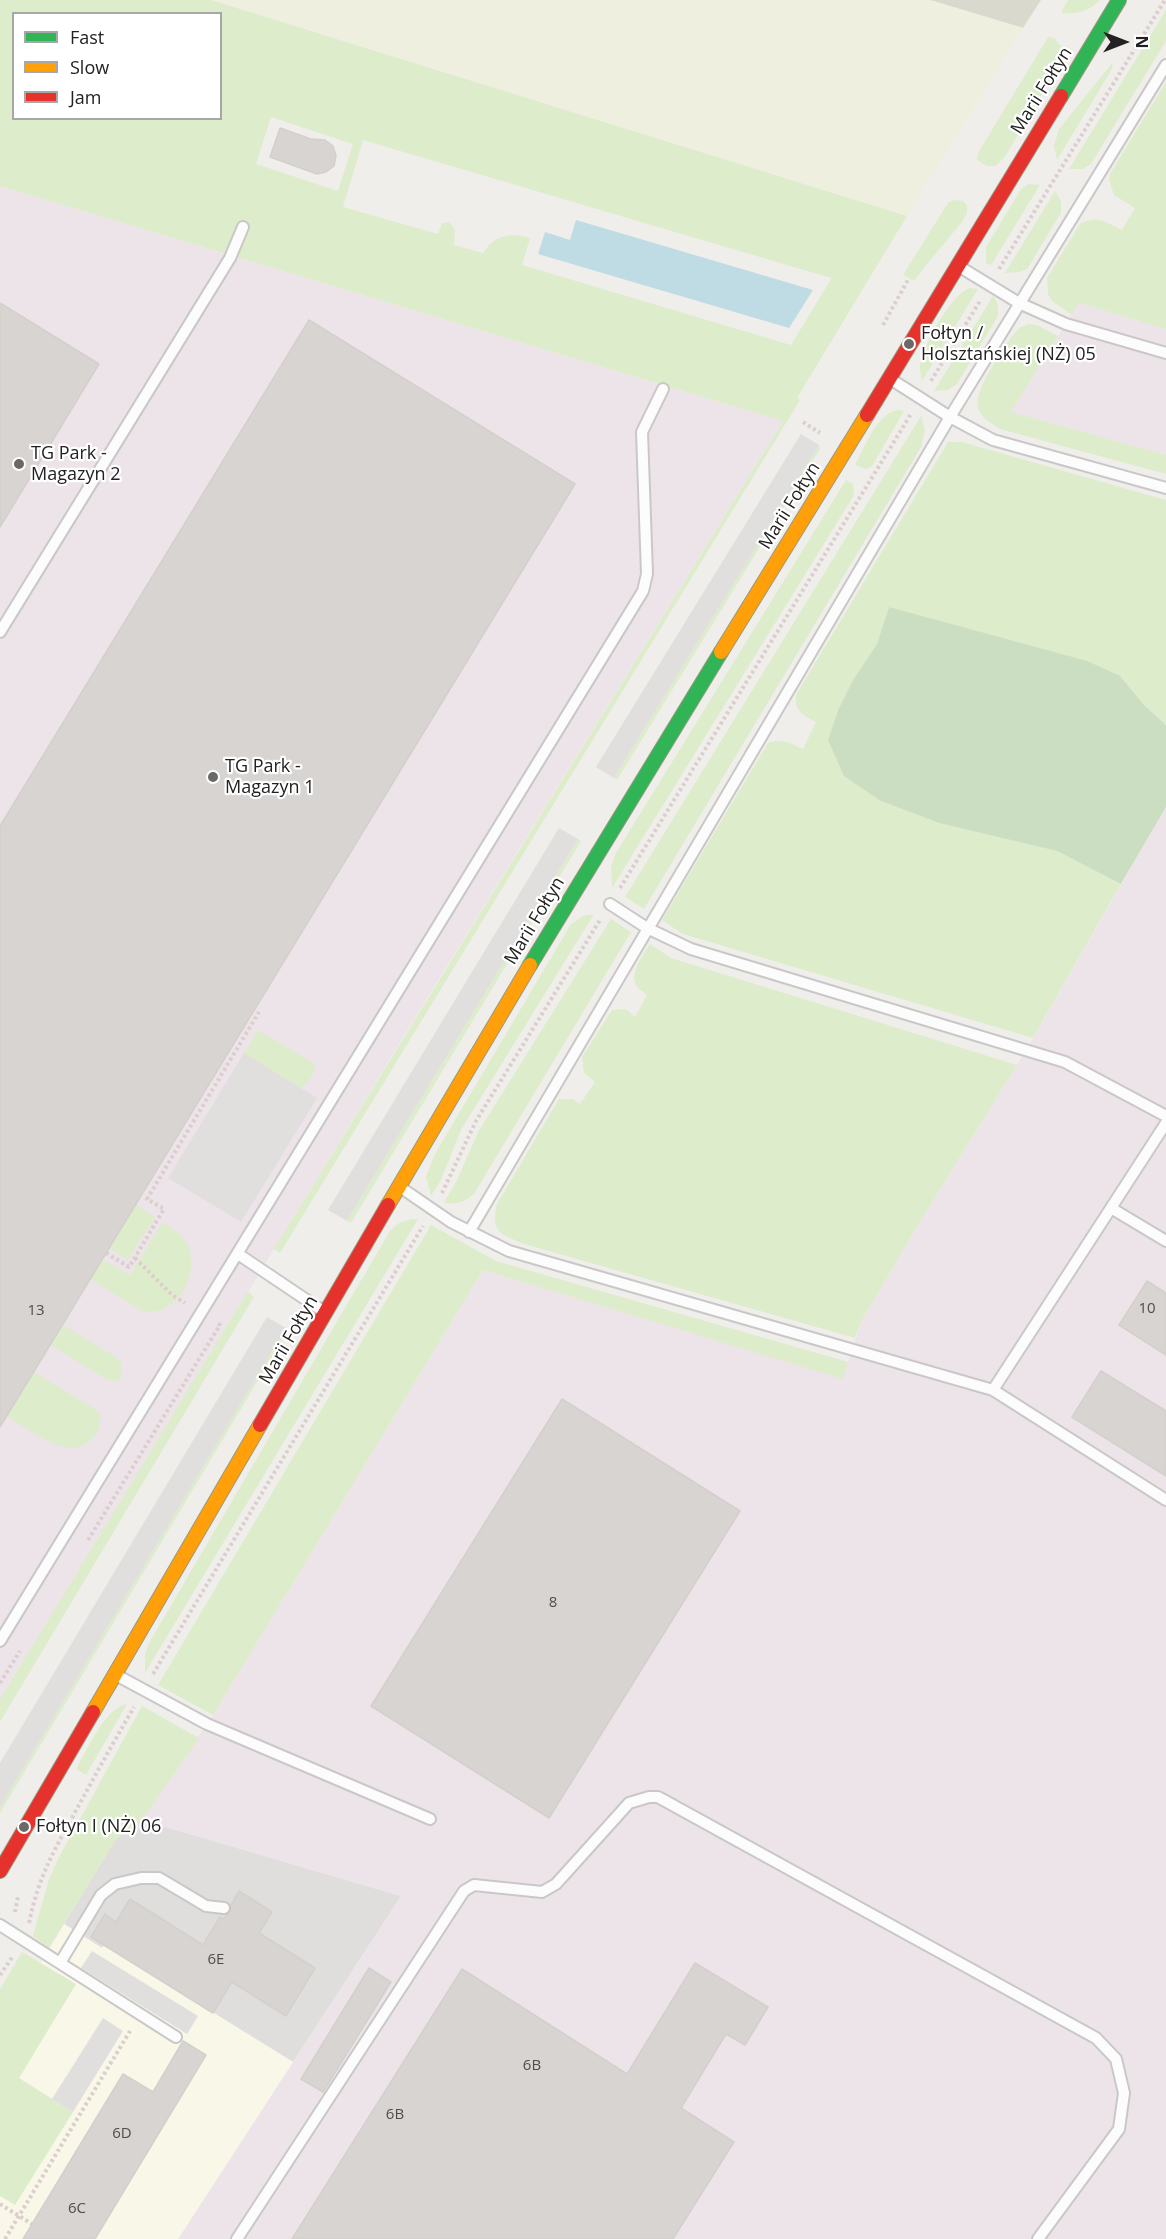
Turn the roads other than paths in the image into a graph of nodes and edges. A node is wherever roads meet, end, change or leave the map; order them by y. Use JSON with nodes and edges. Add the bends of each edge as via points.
{"nodes":[{"id":1,"x":1119,"y":0,"type":"edge"},
{"id":2,"x":1166,"y":65,"type":"edge"},
{"id":3,"x":243,"y":227,"type":"dead end"},
{"id":4,"x":956,"y":265,"type":"junction"},
{"id":5,"x":1019,"y":303,"type":"junction"},
{"id":6,"x":1166,"y":353,"type":"edge"},
{"id":7,"x":889,"y":378,"type":"junction"},
{"id":8,"x":663,"y":389,"type":"dead end"},
{"id":9,"x":950,"y":417,"type":"junction"},
{"id":10,"x":1166,"y":488,"type":"edge"},
{"id":11,"x":0,"y":632,"type":"edge"},
{"id":12,"x":610,"y":904,"type":"road end"},
{"id":13,"x":647,"y":928,"type":"junction"},
{"id":14,"x":1166,"y":1116,"type":"edge"},
{"id":15,"x":1166,"y":1123,"type":"edge"},
{"id":16,"x":399,"y":1186,"type":"junction"},
{"id":17,"x":1111,"y":1208,"type":"junction"},
{"id":18,"x":469,"y":1232,"type":"junction"},
{"id":19,"x":1166,"y":1241,"type":"edge"},
{"id":20,"x":238,"y":1254,"type":"junction"},
{"id":21,"x":326,"y":1313,"type":"junction"},
{"id":22,"x":993,"y":1390,"type":"junction"},
{"id":23,"x":1166,"y":1500,"type":"edge"},
{"id":24,"x":0,"y":1641,"type":"edge"},
{"id":25,"x":115,"y":1674,"type":"junction"},
{"id":26,"x":430,"y":1819,"type":"dead end"},
{"id":27,"x":0,"y":1871,"type":"edge"},
{"id":28,"x":224,"y":1908,"type":"dead end"},
{"id":29,"x":0,"y":1925,"type":"edge"},
{"id":30,"x":60,"y":1963,"type":"junction"},
{"id":31,"x":176,"y":2037,"type":"dead end"},
{"id":32,"x":237,"y":2239,"type":"edge"},
{"id":33,"x":1038,"y":2239,"type":"edge"}],
"edges":[{"from":1,"to":4,"type":"street","name":"Marii Fołtyn"},
{"from":2,"to":5,"type":"lane"},
{"from":3,"to":11,"type":"lane","via":[[230,258]]},
{"from":4,"to":5,"type":"lane"},
{"from":4,"to":7,"type":"street","name":"Marii Fołtyn"},
{"from":5,"to":6,"type":"lane","via":[[1066,324]]},
{"from":5,"to":9,"type":"lane"},
{"from":7,"to":9,"type":"lane"},
{"from":7,"to":16,"type":"street","name":"Marii Fołtyn","via":[[617,820]]},
{"from":8,"to":20,"type":"lane","via":[[642,432],[647,574],[643,591]]},
{"from":9,"to":10,"type":"lane","via":[[993,440]]},
{"from":9,"to":13,"type":"lane"},
{"from":12,"to":13,"type":"lane"},
{"from":13,"to":14,"type":"lane","via":[[691,949],[1065,1062]]},
{"from":13,"to":18,"type":"lane"},
{"from":15,"to":17,"type":"lane"},
{"from":16,"to":18,"type":"lane"},
{"from":16,"to":21,"type":"street","name":"Marii Fołtyn"},
{"from":17,"to":19,"type":"lane"},
{"from":17,"to":22,"type":"lane"},
{"from":18,"to":22,"type":"lane","via":[[509,1251]]},
{"from":20,"to":21,"type":"lane"},
{"from":20,"to":24,"type":"lane"},
{"from":21,"to":25,"type":"street","name":"Marii Fołtyn"},
{"from":22,"to":23,"type":"lane"},
{"from":25,"to":26,"type":"lane","via":[[207,1724]]},
{"from":25,"to":27,"type":"street","name":"Marii Fołtyn"},
{"from":28,"to":30,"type":"lane","via":[[207,1906],[159,1878],[115,1884],[101,1895]]},
{"from":29,"to":30,"type":"lane"},
{"from":30,"to":31,"type":"lane"},
{"from":32,"to":33,"type":"lane","via":[[464,1891],[474,1885],[542,1892],[556,1884],[629,1803],[649,1797],[658,1797],[1096,2038],[1116,2059],[1124,2093],[1119,2129]]}]}
